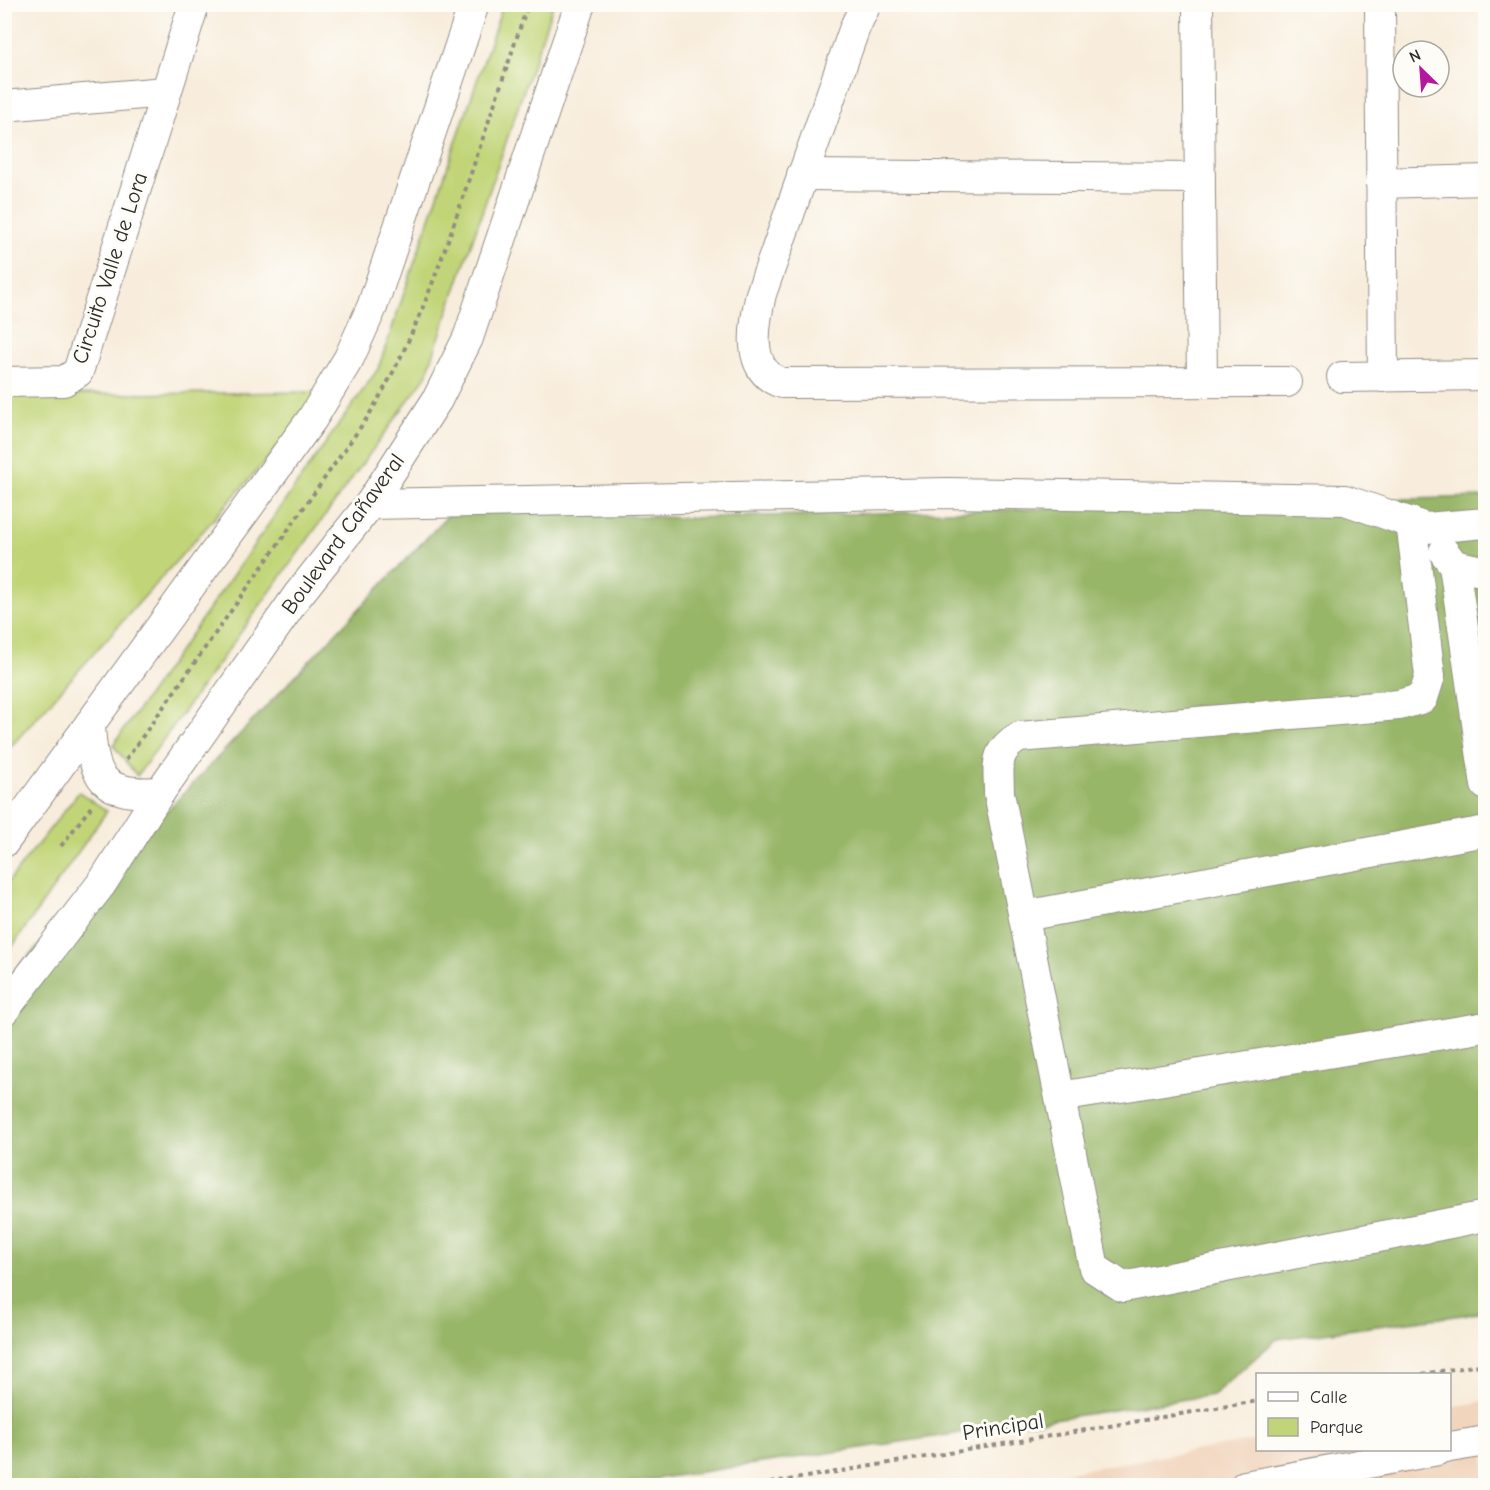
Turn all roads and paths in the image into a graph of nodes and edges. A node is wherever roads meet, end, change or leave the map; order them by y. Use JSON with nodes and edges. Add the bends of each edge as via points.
{"nodes":[{"id":1,"x":474,"y":4,"type":"edge"},
{"id":2,"x":580,"y":4,"type":"edge"},
{"id":3,"x":866,"y":4,"type":"edge"},
{"id":4,"x":1198,"y":4,"type":"edge"},
{"id":5,"x":1380,"y":4,"type":"edge"},
{"id":6,"x":191,"y":14,"type":"dead end"},
{"id":7,"x":165,"y":92,"type":"junction"},
{"id":8,"x":4,"y":106,"type":"edge"},
{"id":9,"x":802,"y":175,"type":"junction"},
{"id":10,"x":1200,"y":178,"type":"junction"},
{"id":11,"x":1485,"y":180,"type":"edge"},
{"id":12,"x":1381,"y":183,"type":"junction"},
{"id":13,"x":1485,"y":375,"type":"edge"},
{"id":14,"x":1383,"y":376,"type":"junction"},
{"id":15,"x":1342,"y":377,"type":"dead end"},
{"id":16,"x":4,"y":382,"type":"edge"},
{"id":17,"x":1202,"y":382,"type":"junction"},
{"id":18,"x":1287,"y":382,"type":"dead end"},
{"id":19,"x":370,"y":504,"type":"junction"},
{"id":20,"x":1485,"y":523,"type":"edge"},
{"id":21,"x":1419,"y":525,"type":"junction"},
{"id":22,"x":1454,"y":565,"type":"junction"},
{"id":23,"x":1485,"y":572,"type":"edge"},
{"id":24,"x":90,"y":724,"type":"junction"},
{"id":25,"x":1485,"y":785,"type":"edge"},
{"id":26,"x":159,"y":792,"type":"junction"},
{"id":27,"x":1485,"y":831,"type":"edge"},
{"id":28,"x":4,"y":842,"type":"edge"},
{"id":29,"x":1024,"y":916,"type":"junction"},
{"id":30,"x":4,"y":1010,"type":"edge"},
{"id":31,"x":1485,"y":1027,"type":"edge"},
{"id":32,"x":1060,"y":1097,"type":"junction"},
{"id":33,"x":1485,"y":1216,"type":"edge"},
{"id":34,"x":1485,"y":1364,"type":"edge"},
{"id":35,"x":1428,"y":1373,"type":"edge"},
{"id":36,"x":1256,"y":1401,"type":"edge"},
{"id":37,"x":1485,"y":1441,"type":"edge"},
{"id":38,"x":1451,"y":1447,"type":"edge"},
{"id":39,"x":1427,"y":1451,"type":"edge"},
{"id":40,"x":753,"y":1485,"type":"edge"},
{"id":41,"x":1245,"y":1485,"type":"edge"}],
"edges":[{"from":1,"to":24,"type":"street","via":[[372,307],[349,358],[312,419]]},
{"from":2,"to":19,"type":"street","name":"Boulevard Cañaveral","via":[[468,338],[437,400]]},
{"from":3,"to":9,"type":"street"},
{"from":4,"to":10,"type":"street"},
{"from":5,"to":12,"type":"street"},
{"from":6,"to":7,"type":"street","name":"Circuito Valle de Lora"},
{"from":7,"to":8,"type":"street"},
{"from":7,"to":16,"type":"street","name":"Circuito Valle de Lora","via":[[78,372],[64,381]]},
{"from":9,"to":10,"type":"street"},
{"from":9,"to":17,"type":"street","via":[[756,315],[759,364],[770,380]]},
{"from":10,"to":17,"type":"street"},
{"from":11,"to":12,"type":"street"},
{"from":12,"to":14,"type":"street"},
{"from":13,"to":14,"type":"street"},
{"from":14,"to":15,"type":"street"},
{"from":17,"to":18,"type":"street"},
{"from":19,"to":21,"type":"street","via":[[947,493],[1346,500]]},
{"from":19,"to":26,"type":"street","name":"Boulevard Cañaveral","via":[[298,595]]},
{"from":20,"to":21,"type":"street"},
{"from":21,"to":22,"type":"street"},
{"from":21,"to":29,"type":"street","via":[[1430,676],[1423,698],[1399,705],[1040,734],[1019,737],[1004,746],[999,758],[999,793]]},
{"from":22,"to":23,"type":"street"},
{"from":22,"to":25,"type":"street"},
{"from":24,"to":26,"type":"street","via":[[92,757],[108,785],[135,794]]},
{"from":24,"to":28,"type":"street"},
{"from":26,"to":30,"type":"street","name":"Boulevard Cañaveral","via":[[102,883]]},
{"from":27,"to":29,"type":"street"},
{"from":29,"to":32,"type":"street"},
{"from":31,"to":32,"type":"street"},
{"from":32,"to":33,"type":"street","via":[[1094,1268],[1123,1287]]},
{"from":34,"to":35,"type":"path"},
{"from":36,"to":40,"type":"path","name":"Principal"},
{"from":37,"to":38,"type":"street"},
{"from":39,"to":41,"type":"street"}]}
